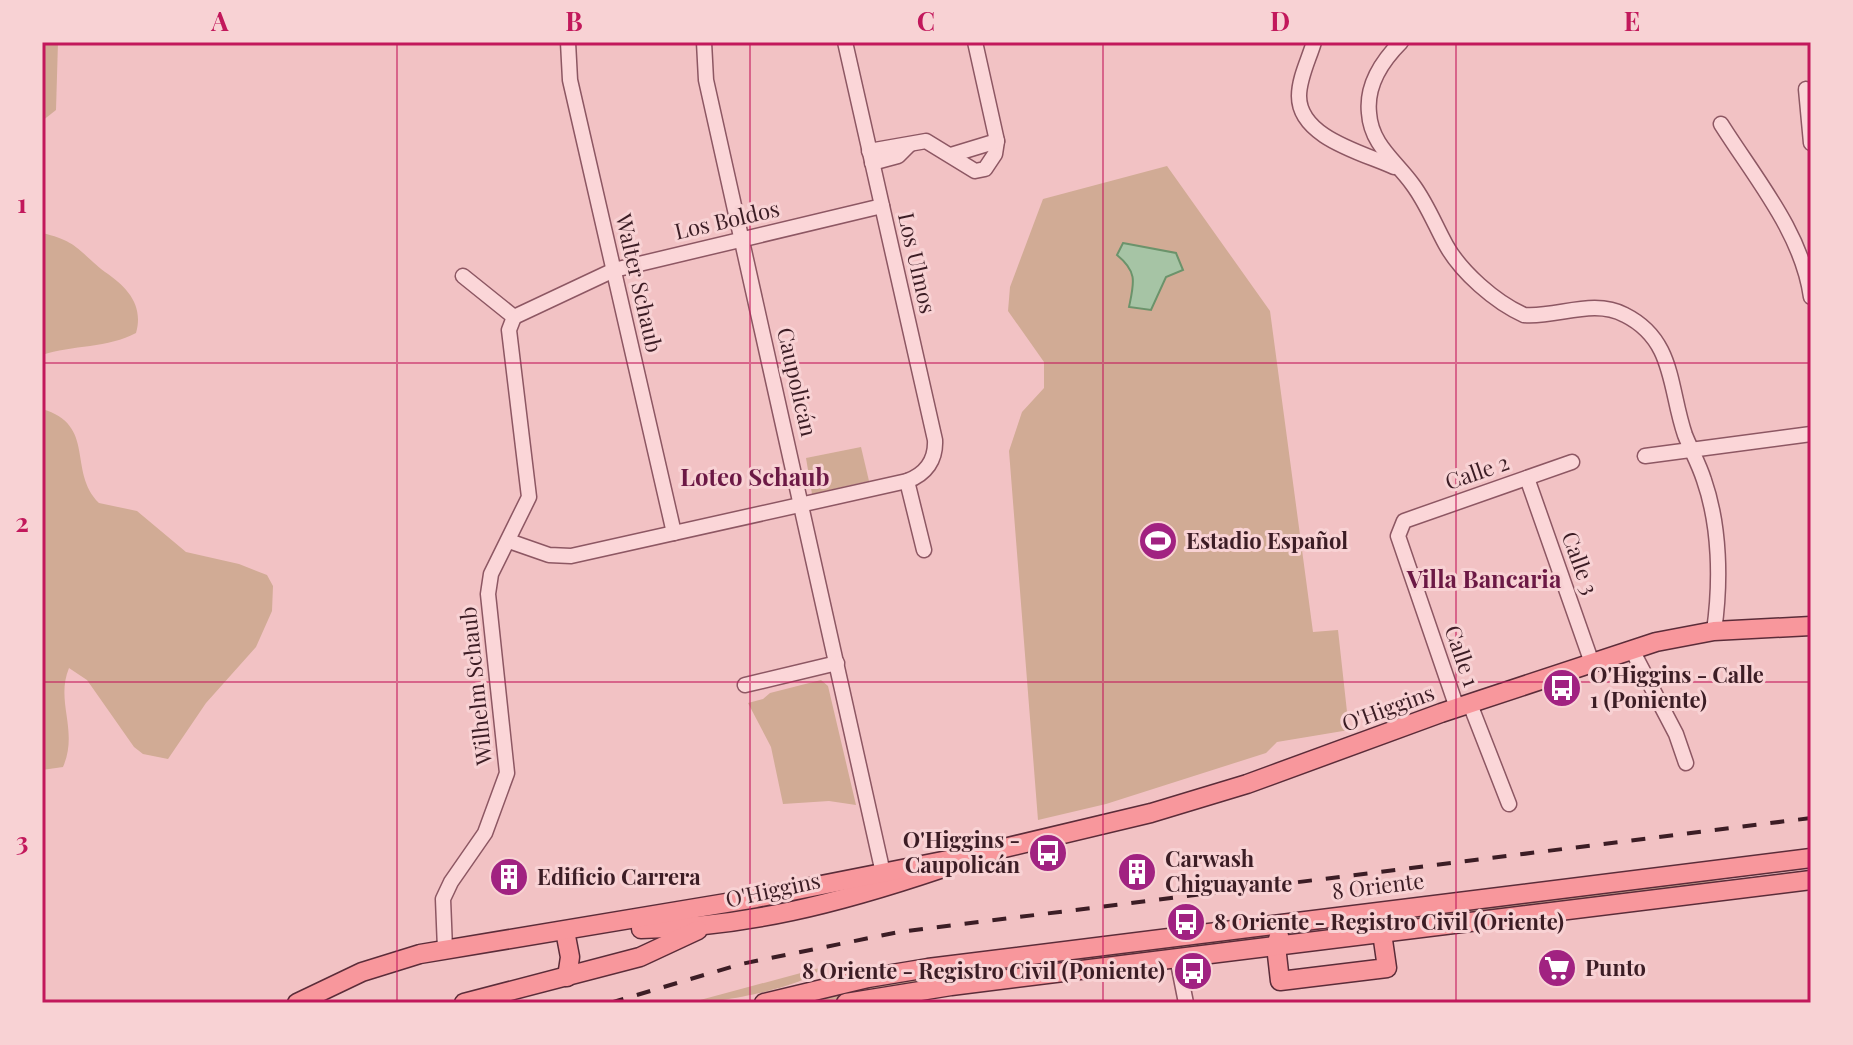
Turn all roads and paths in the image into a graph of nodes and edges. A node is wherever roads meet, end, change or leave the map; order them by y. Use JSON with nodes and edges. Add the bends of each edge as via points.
{"nodes":[{"id":1,"x":568,"y":42,"type":"edge"},
{"id":2,"x":704,"y":42,"type":"edge"},
{"id":3,"x":845,"y":42,"type":"edge"},
{"id":4,"x":975,"y":42,"type":"edge"},
{"id":5,"x":1314,"y":42,"type":"edge"},
{"id":6,"x":1401,"y":42,"type":"edge"},
{"id":7,"x":1806,"y":89,"type":"dead end"},
{"id":8,"x":1721,"y":124,"type":"dead end"},
{"id":9,"x":997,"y":141,"type":"junction"},
{"id":10,"x":1811,"y":143,"type":"edge"},
{"id":11,"x":951,"y":155,"type":"junction"},
{"id":12,"x":871,"y":157,"type":"junction"},
{"id":13,"x":1398,"y":169,"type":"junction"},
{"id":14,"x":882,"y":206,"type":"junction"},
{"id":15,"x":742,"y":239,"type":"junction"},
{"id":16,"x":1811,"y":244,"type":"edge"},
{"id":17,"x":1804,"y":263,"type":"junction"},
{"id":18,"x":614,"y":270,"type":"junction"},
{"id":19,"x":463,"y":276,"type":"dead end"},
{"id":20,"x":1811,"y":294,"type":"edge"},
{"id":21,"x":514,"y":317,"type":"junction"},
{"id":22,"x":1811,"y":434,"type":"edge"},
{"id":23,"x":1692,"y":450,"type":"junction"},
{"id":24,"x":1645,"y":456,"type":"dead end"},
{"id":25,"x":1572,"y":462,"type":"dead end"},
{"id":26,"x":1527,"y":478,"type":"junction"},
{"id":27,"x":907,"y":481,"type":"junction"},
{"id":28,"x":802,"y":505,"type":"junction"},
{"id":29,"x":1399,"y":527,"type":"joint"},
{"id":30,"x":674,"y":533,"type":"junction"},
{"id":31,"x":509,"y":541,"type":"junction"},
{"id":32,"x":924,"y":550,"type":"dead end"},
{"id":33,"x":1811,"y":626,"type":"edge"},
{"id":34,"x":1714,"y":631,"type":"junction"},
{"id":35,"x":1632,"y":650,"type":"junction"},
{"id":36,"x":837,"y":663,"type":"junction"},
{"id":37,"x":1592,"y":663,"type":"junction"},
{"id":38,"x":745,"y":685,"type":"dead end"},
{"id":39,"x":1463,"y":706,"type":"junction"},
{"id":40,"x":1686,"y":763,"type":"dead end"},
{"id":41,"x":1509,"y":804,"type":"dead end"},
{"id":42,"x":1811,"y":858,"type":"edge"},
{"id":43,"x":885,"y":880,"type":"junction"},
{"id":44,"x":1811,"y":880,"type":"edge"},
{"id":45,"x":756,"y":898,"type":"junction"},
{"id":46,"x":1291,"y":921,"type":"junction"},
{"id":47,"x":703,"y":927,"type":"junction"},
{"id":48,"x":565,"y":931,"type":"junction"},
{"id":49,"x":1382,"y":933,"type":"junction"},
{"id":50,"x":1276,"y":946,"type":"junction"},
{"id":51,"x":445,"y":949,"type":"junction"},
{"id":52,"x":1177,"y":958,"type":"junction"},
{"id":53,"x":567,"y":977,"type":"junction"},
{"id":54,"x":297,"y":1003,"type":"edge"},
{"id":55,"x":464,"y":1003,"type":"edge"},
{"id":56,"x":764,"y":1003,"type":"edge"},
{"id":57,"x":846,"y":1003,"type":"edge"},
{"id":58,"x":1186,"y":1003,"type":"edge"}],
"edges":[{"from":1,"to":18,"type":"street","name":"Walter Schaub","via":[[570,80]]},
{"from":2,"to":15,"type":"street","name":"Caupolicán","via":[[706,80]]},
{"from":3,"to":12,"type":"street","name":"Los Ulmos"},
{"from":4,"to":9,"type":"street"},
{"from":5,"to":13,"type":"street","via":[[1299,95],[1304,117],[1329,138]]},
{"from":6,"to":13,"type":"street","via":[[1381,66],[1368,101],[1374,134]]},
{"from":7,"to":10,"type":"street"},
{"from":8,"to":17,"type":"street"},
{"from":9,"to":11,"type":"street"},
{"from":9,"to":11,"type":"street","via":[[995,154],[982,170]]},
{"from":11,"to":12,"type":"street","via":[[931,142],[909,145],[898,156]]},
{"from":12,"to":14,"type":"street","name":"Los Ulmos"},
{"from":13,"to":23,"type":"street","via":[[1428,208],[1453,257],[1511,309],[1538,316],[1606,308],[1656,337]]},
{"from":14,"to":15,"type":"street","name":"Los Boldos"},
{"from":14,"to":27,"type":"street","name":"Los Ulmos","via":[[935,440],[931,463]]},
{"from":15,"to":18,"type":"street","name":"Los Boldos"},
{"from":15,"to":28,"type":"street","name":"Caupolicán"},
{"from":16,"to":17,"type":"street"},
{"from":17,"to":20,"type":"street"},
{"from":18,"to":21,"type":"street","name":"Los Boldos"},
{"from":18,"to":30,"type":"street","name":"Walter Schaub"},
{"from":19,"to":21,"type":"street"},
{"from":21,"to":31,"type":"street","name":"Wilhelm Schaub","via":[[510,337],[530,488],[528,505]]},
{"from":22,"to":23,"type":"street"},
{"from":23,"to":24,"type":"street"},
{"from":23,"to":34,"type":"street","via":[[1716,534]]},
{"from":25,"to":26,"type":"street","name":"Calle 2"},
{"from":26,"to":29,"type":"street","name":"Calle 2"},
{"from":26,"to":37,"type":"street","name":"Calle 3"},
{"from":27,"to":28,"type":"street"},
{"from":27,"to":32,"type":"street"},
{"from":28,"to":30,"type":"street"},
{"from":28,"to":36,"type":"street","name":"Caupolicán"},
{"from":29,"to":39,"type":"street","name":"Calle 1"},
{"from":30,"to":31,"type":"street","via":[[564,556]]},
{"from":31,"to":51,"type":"street","name":"Wilhelm Schaub","via":[[491,574],[488,594],[507,773],[485,833],[443,899]]},
{"from":33,"to":34,"type":"main road","name":"O'Higgins"},
{"from":34,"to":35,"type":"main road","name":"O'Higgins"},
{"from":35,"to":37,"type":"main road","name":"O'Higgins"},
{"from":35,"to":40,"type":"street"},
{"from":36,"to":38,"type":"street"},
{"from":36,"to":43,"type":"street","name":"Caupolicán"},
{"from":37,"to":39,"type":"main road","name":"O'Higgins"},
{"from":39,"to":41,"type":"street","name":"Calle 1"},
{"from":39,"to":43,"type":"main road","name":"O'Higgins","via":[[1208,797]]},
{"from":42,"to":46,"type":"main road","name":"8 Oriente"},
{"from":43,"to":45,"type":"main road","name":"O'Higgins"},
{"from":43,"to":47,"type":"main road","name":"O'Higgins","via":[[760,920]]},
{"from":44,"to":49,"type":"main road"},
{"from":45,"to":47,"type":"main road"},
{"from":45,"to":48,"type":"main road","name":"O'Higgins"},
{"from":46,"to":50,"type":"main road"},
{"from":46,"to":56,"type":"main road","name":"8 Oriente","via":[[888,974]]},
{"from":47,"to":48,"type":"main road","name":"O'Higgins"},
{"from":47,"to":53,"type":"main road","via":[[652,953]]},
{"from":48,"to":51,"type":"main road","name":"O'Higgins"},
{"from":48,"to":53,"type":"main road"},
{"from":49,"to":50,"type":"main road"},
{"from":49,"to":50,"type":"main road","via":[[1387,968],[1280,981]]},
{"from":50,"to":52,"type":"main road"},
{"from":51,"to":54,"type":"main road","name":"O'Higgins","via":[[378,966]]},
{"from":52,"to":57,"type":"main road"},
{"from":52,"to":58,"type":"street"},
{"from":53,"to":55,"type":"main road"}]}
